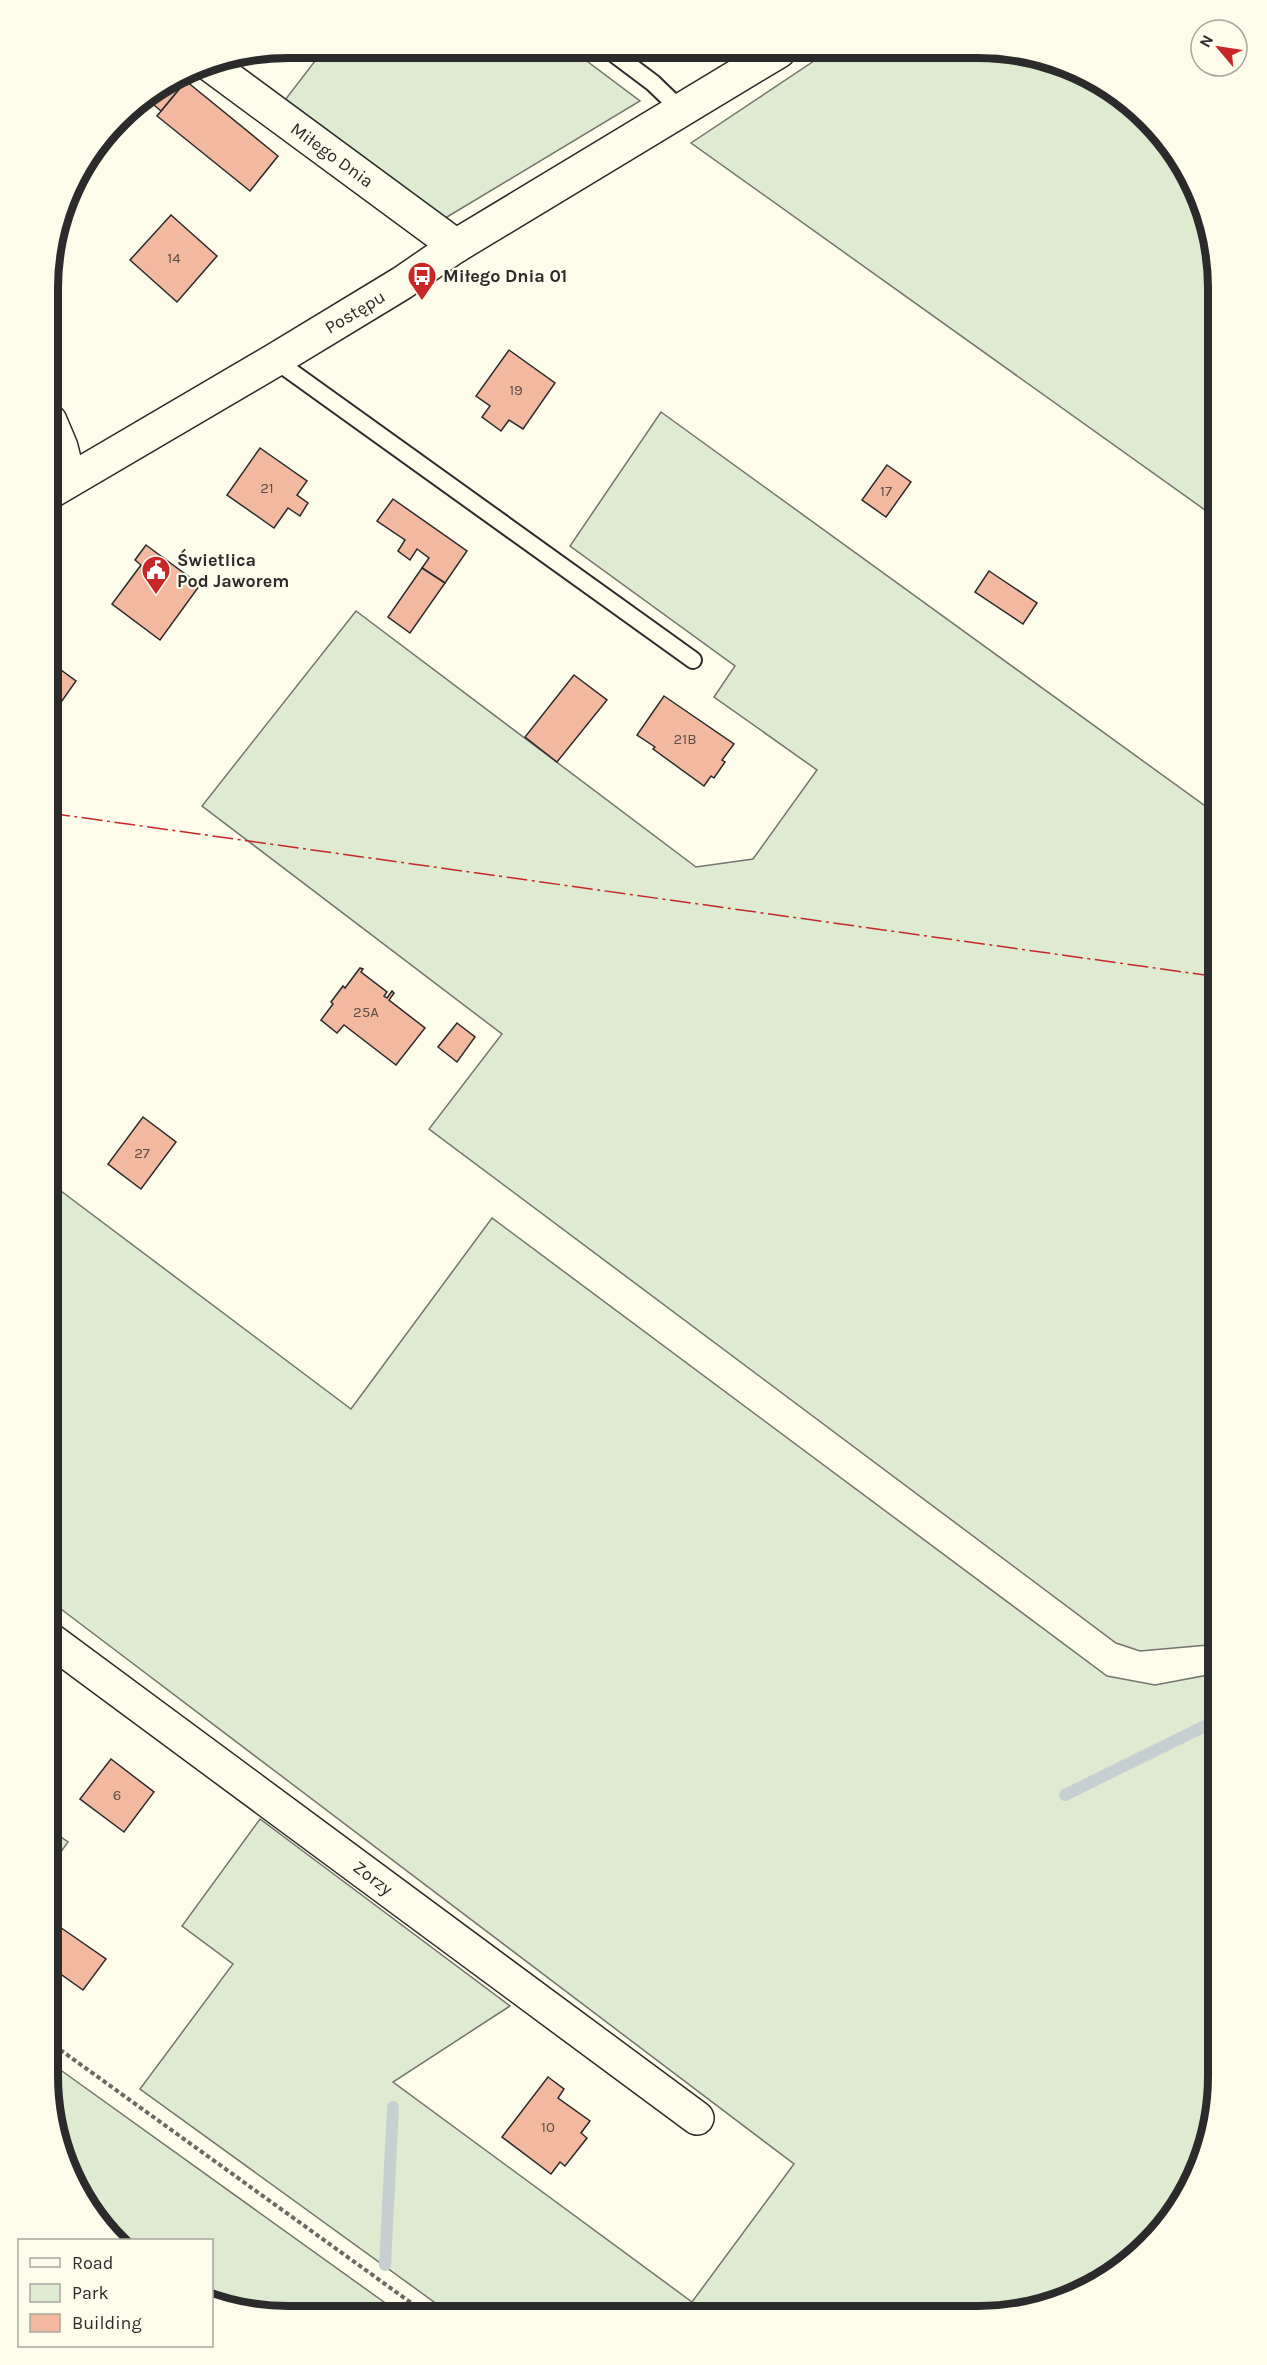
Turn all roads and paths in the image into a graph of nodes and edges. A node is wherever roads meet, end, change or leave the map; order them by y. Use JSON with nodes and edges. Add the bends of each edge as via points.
{"nodes":[{"id":1,"x":620,"y":58,"type":"edge"},
{"id":2,"x":768,"y":58,"type":"edge"},
{"id":3,"x":217,"y":70,"type":"edge"},
{"id":4,"x":682,"y":111,"type":"junction"},
{"id":5,"x":456,"y":246,"type":"junction"},
{"id":6,"x":275,"y":360,"type":"junction"},
{"id":7,"x":58,"y":440,"type":"edge"},
{"id":8,"x":59,"y":485,"type":"edge"},
{"id":9,"x":693,"y":660,"type":"dead end"},
{"id":10,"x":58,"y":1645,"type":"edge"},
{"id":11,"x":58,"y":2048,"type":"edge"},
{"id":12,"x":697,"y":2118,"type":"dead end"},
{"id":13,"x":416,"y":2306,"type":"edge"}],
"edges":[{"from":1,"to":4,"type":"lane"},
{"from":2,"to":4,"type":"street","name":"Postępu"},
{"from":3,"to":5,"type":"street","name":"Miłego Dnia"},
{"from":4,"to":5,"type":"street","name":"Postępu"},
{"from":5,"to":6,"type":"street","name":"Postępu"},
{"from":6,"to":8,"type":"street","name":"Postępu"},
{"from":6,"to":9,"type":"lane"},
{"from":7,"to":8,"type":"street"},
{"from":10,"to":12,"type":"street","name":"Zorzy"},
{"from":11,"to":13,"type":"path"}]}
